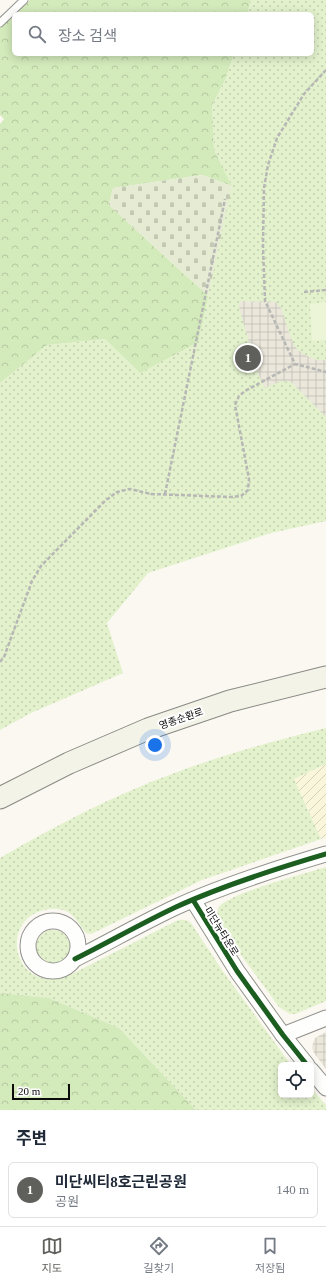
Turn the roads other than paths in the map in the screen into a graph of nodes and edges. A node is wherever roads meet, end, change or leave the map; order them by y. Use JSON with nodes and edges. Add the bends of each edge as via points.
{"nodes":[{"id":1,"x":24,"y":0,"type":"edge"},
{"id":2,"x":0,"y":23,"type":"edge"},
{"id":3,"x":326,"y":676,"type":"edge"},
{"id":4,"x":0,"y":798,"type":"edge"},
{"id":5,"x":326,"y":854,"type":"edge"},
{"id":6,"x":193,"y":900,"type":"junction"},
{"id":7,"x":75,"y":959,"type":"dead end"},
{"id":8,"x":326,"y":1018,"type":"edge"},
{"id":9,"x":283,"y":1035,"type":"junction"},
{"id":10,"x":305,"y":1062,"type":"edge"},
{"id":11,"x":314,"y":1074,"type":"edge"},
{"id":12,"x":326,"y":1088,"type":"edge"}],
"edges":[{"from":1,"to":2,"type":"lane"},
{"from":3,"to":4,"type":"main road","name":"영종순환로","via":[[230,701],[148,729],[69,763]]},
{"from":5,"to":6,"type":"street","name":"미단뉴타운로","via":[[221,888]]},
{"from":6,"to":7,"type":"street"},
{"from":6,"to":9,"type":"street","name":"미단뉴타운로","via":[[237,971]]},
{"from":8,"to":9,"type":"street"},
{"from":9,"to":10,"type":"street","name":"미단뉴타운로"},
{"from":11,"to":12,"type":"street"}]}
